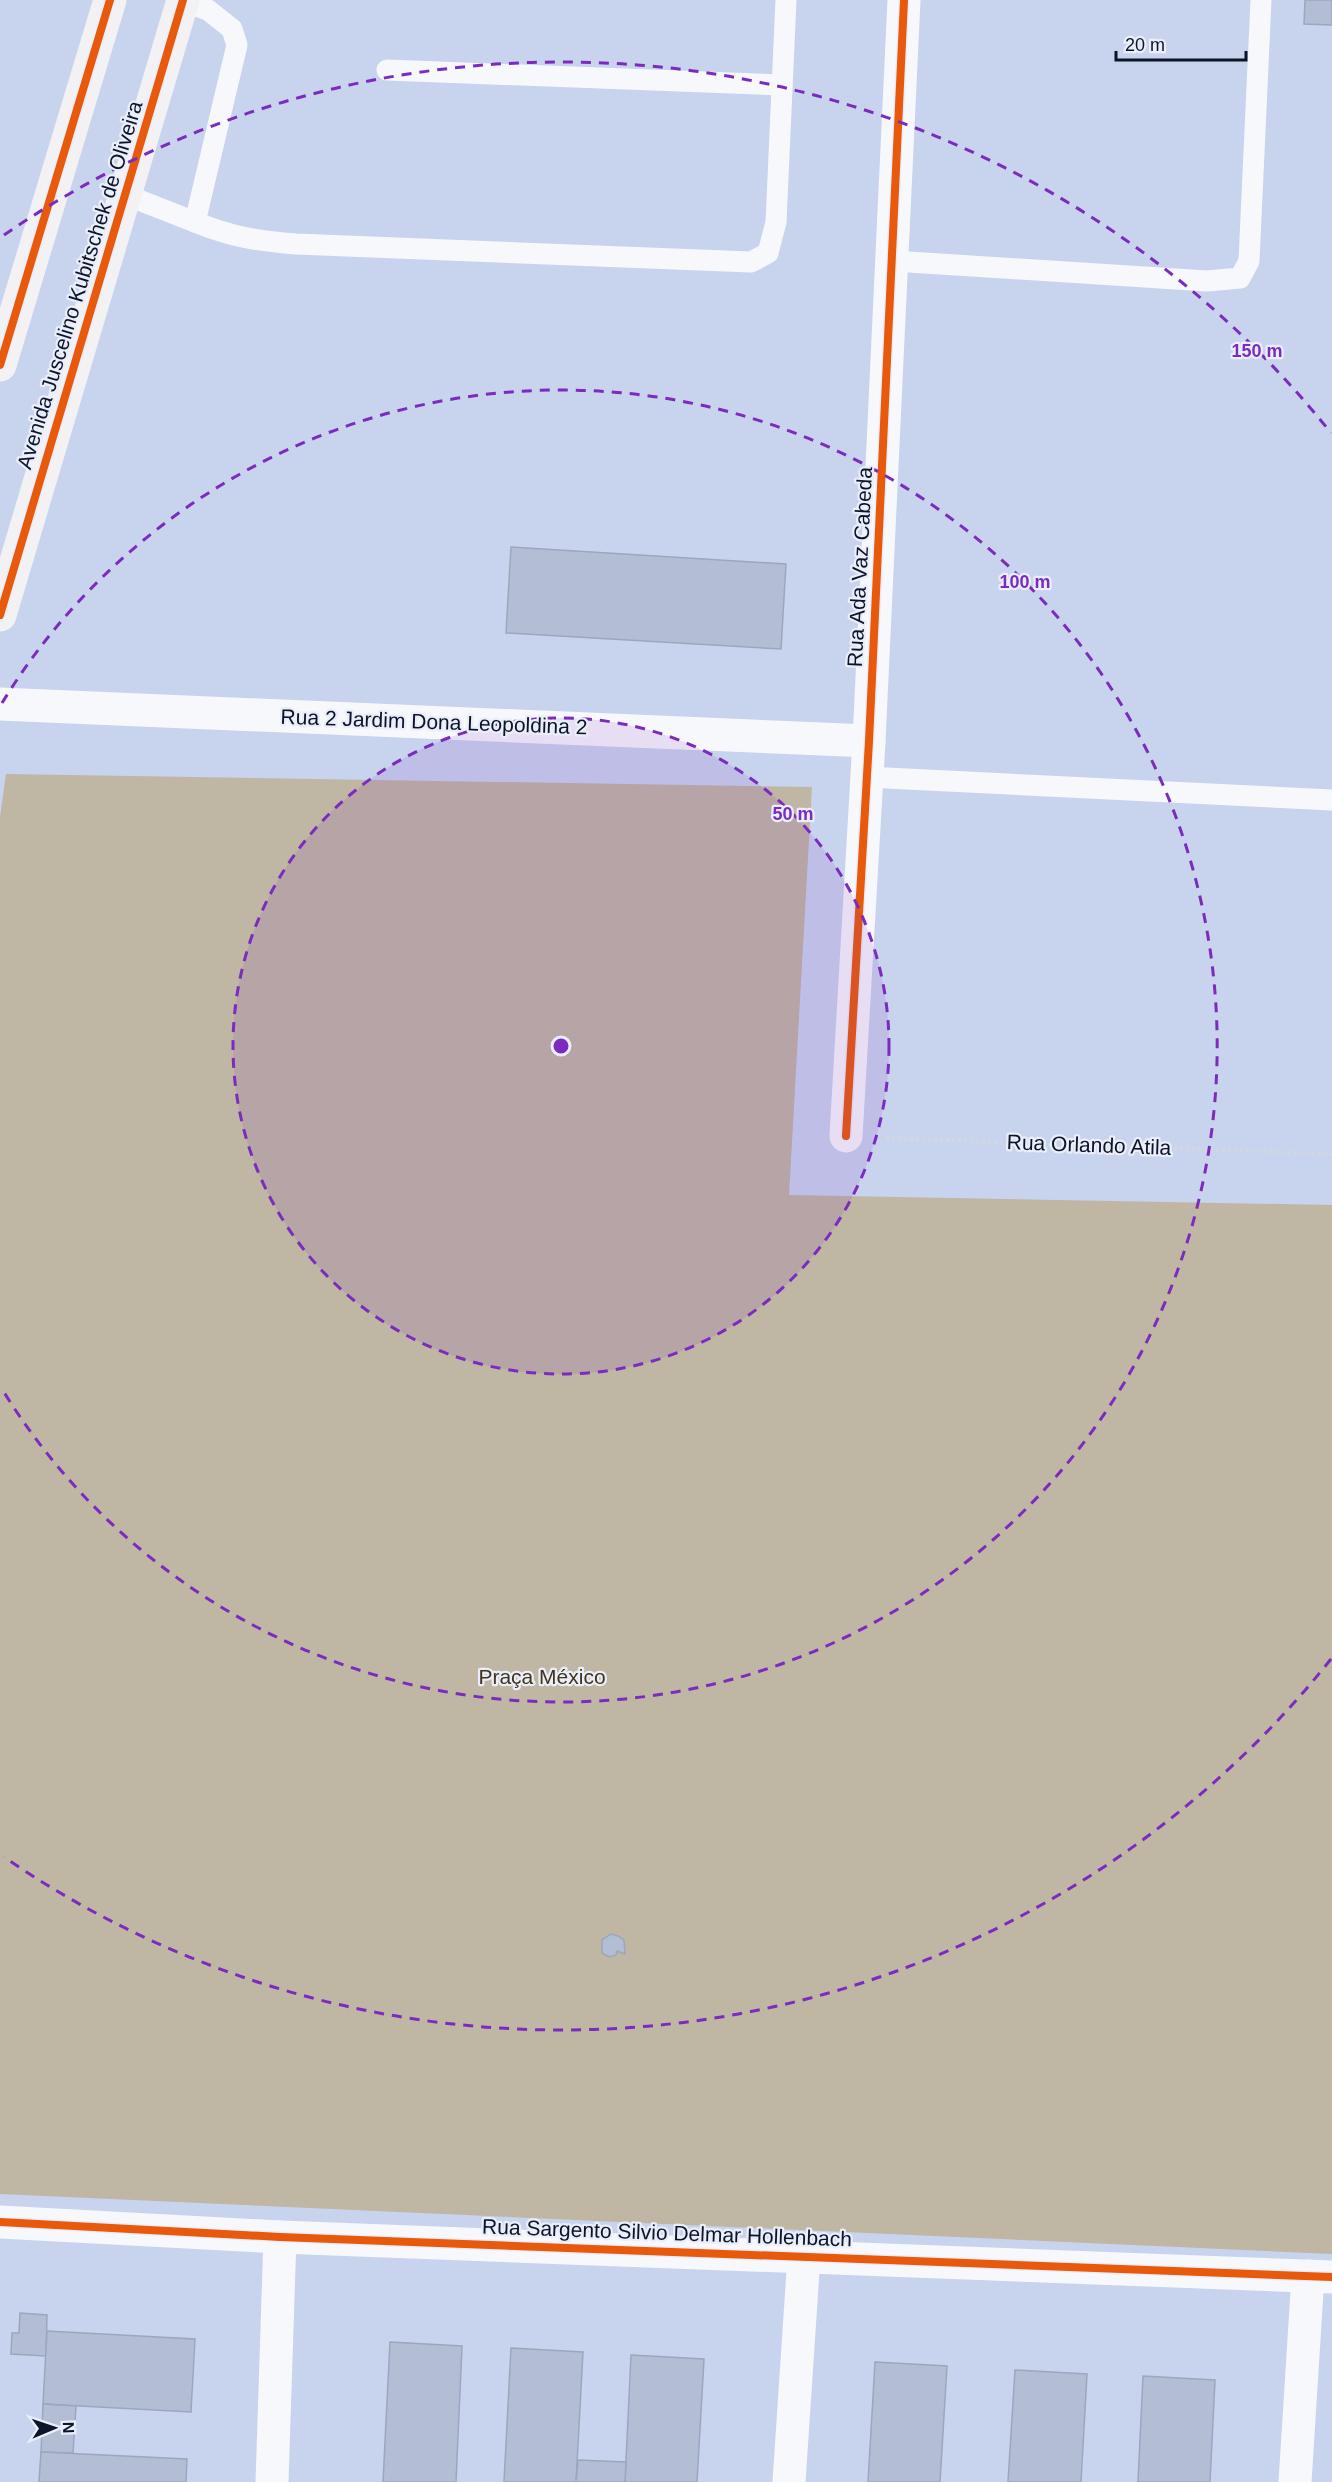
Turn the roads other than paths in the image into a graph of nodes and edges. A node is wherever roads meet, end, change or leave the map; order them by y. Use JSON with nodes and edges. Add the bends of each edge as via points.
{"nodes":[{"id":1,"x":110,"y":0,"type":"edge"},
{"id":2,"x":183,"y":0,"type":"edge"},
{"id":3,"x":786,"y":0,"type":"edge"},
{"id":4,"x":904,"y":0,"type":"edge"},
{"id":5,"x":1261,"y":0,"type":"edge"},
{"id":6,"x":387,"y":70,"type":"dead end"},
{"id":7,"x":782,"y":85,"type":"junction"},
{"id":8,"x":126,"y":195,"type":"junction"},
{"id":9,"x":195,"y":222,"type":"junction"},
{"id":10,"x":893,"y":261,"type":"junction"},
{"id":11,"x":0,"y":365,"type":"edge"},
{"id":12,"x":0,"y":615,"type":"edge"},
{"id":13,"x":0,"y":704,"type":"edge"},
{"id":14,"x":869,"y":741,"type":"junction"},
{"id":15,"x":866,"y":777,"type":"junction"},
{"id":16,"x":1332,"y":800,"type":"edge"},
{"id":17,"x":846,"y":1136,"type":"road end"},
{"id":18,"x":0,"y":2222,"type":"edge"},
{"id":19,"x":280,"y":2237,"type":"junction"},
{"id":20,"x":804,"y":2256,"type":"junction"},
{"id":21,"x":1320,"y":2277,"type":"edge"},
{"id":22,"x":272,"y":2482,"type":"edge"},
{"id":23,"x":789,"y":2482,"type":"edge"},
{"id":24,"x":1294,"y":2482,"type":"edge"}],
"edges":[{"from":1,"to":11,"type":"main road"},
{"from":2,"to":8,"type":"main road","name":"Avenida Juscelino Kubitschek de Oliveira"},
{"from":2,"to":9,"type":"lane","via":[[208,10],[232,28],[237,45]]},
{"from":3,"to":7,"type":"lane"},
{"from":4,"to":10,"type":"street","name":"Rua Ada Vaz Cabeda"},
{"from":5,"to":10,"type":"lane","via":[[1249,261],[1240,278],[1207,281]]},
{"from":6,"to":7,"type":"lane"},
{"from":7,"to":9,"type":"lane","via":[[776,222],[768,253],[751,262],[296,244],[249,240]]},
{"from":8,"to":9,"type":"lane"},
{"from":8,"to":12,"type":"main road","name":"Avenida Juscelino Kubitschek de Oliveira"},
{"from":10,"to":14,"type":"street","name":"Rua Ada Vaz Cabeda"},
{"from":13,"to":14,"type":"street","name":"Rua 2 Jardim Dona Leopoldina 2"},
{"from":14,"to":15,"type":"street","name":"Rua Ada Vaz Cabeda"},
{"from":15,"to":16,"type":"lane"},
{"from":15,"to":17,"type":"street","name":"Rua Ada Vaz Cabeda"},
{"from":18,"to":19,"type":"street","name":"Rua Sargento Silvio Delmar Hollenbach"},
{"from":19,"to":20,"type":"street","name":"Rua Sargento Silvio Delmar Hollenbach"},
{"from":19,"to":22,"type":"street"},
{"from":20,"to":21,"type":"street","name":"Rua Sargento Silvio Delmar Hollenbach"},
{"from":20,"to":23,"type":"street"},
{"from":21,"to":24,"type":"street"}]}
